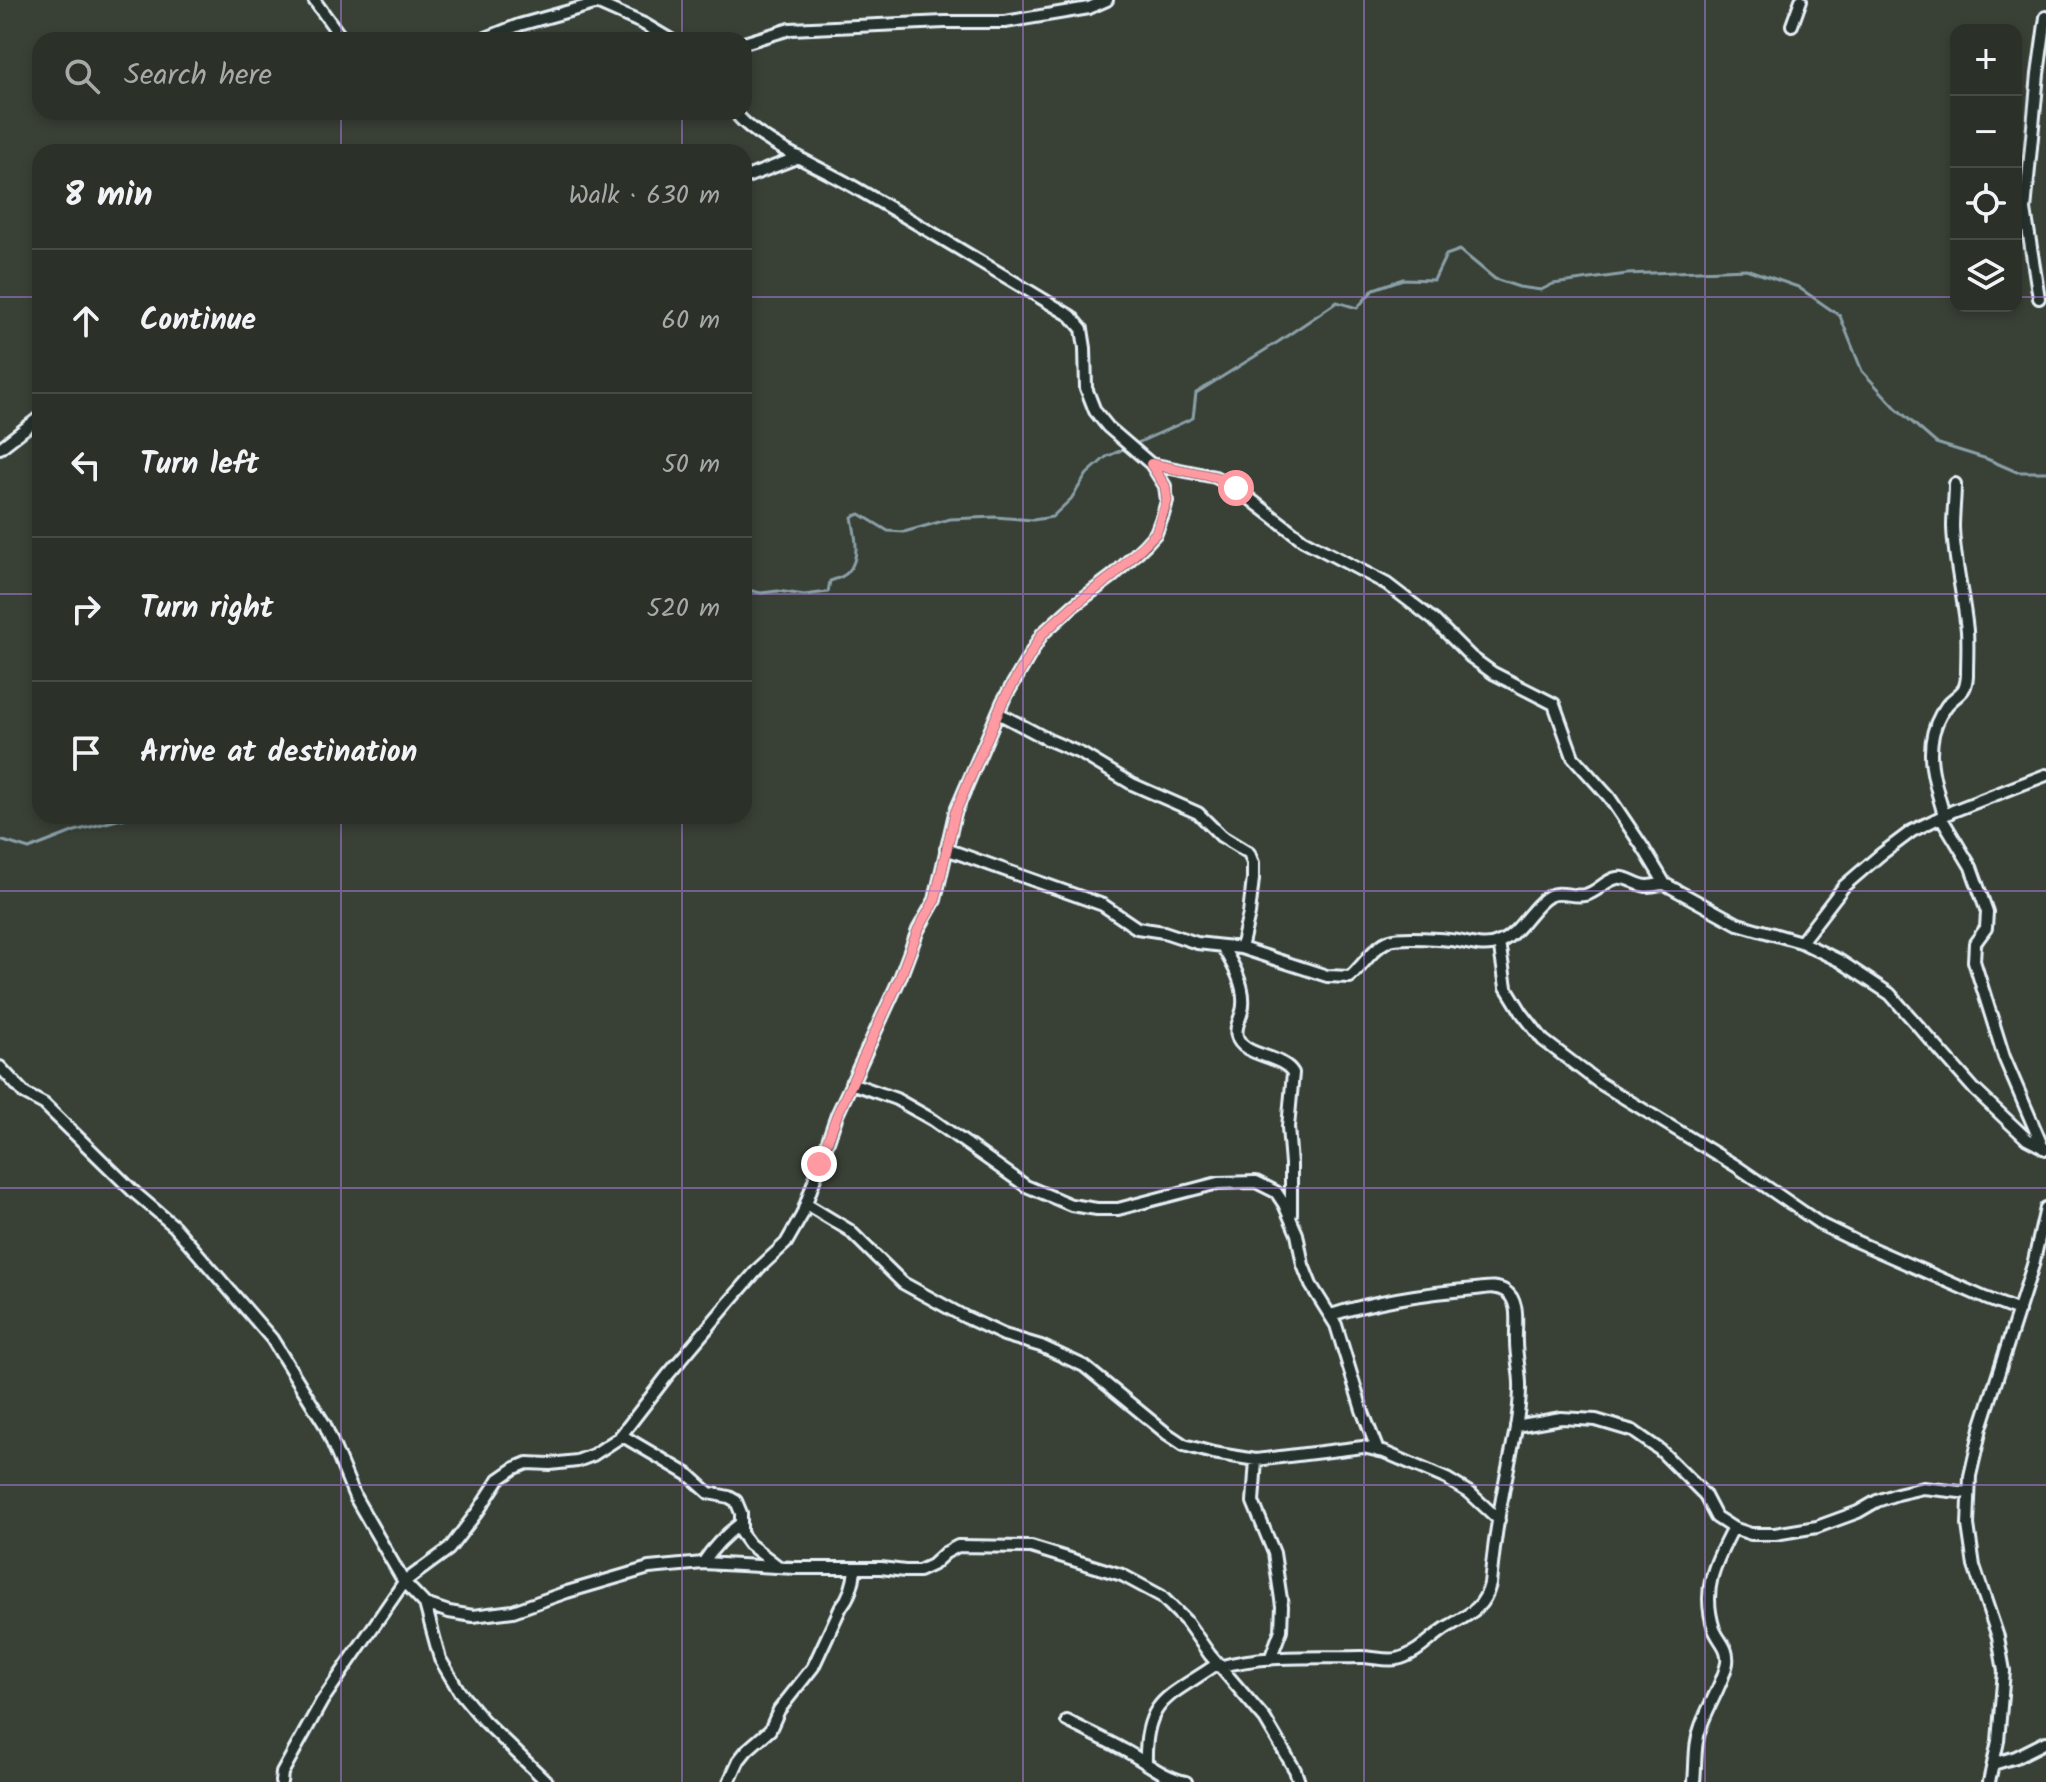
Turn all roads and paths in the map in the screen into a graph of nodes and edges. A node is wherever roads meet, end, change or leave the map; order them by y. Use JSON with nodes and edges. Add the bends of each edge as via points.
{"nodes":[{"id":1,"x":314,"y":0,"type":"edge"},
{"id":2,"x":1107,"y":0,"type":"edge"},
{"id":3,"x":1801,"y":0,"type":"edge"},
{"id":4,"x":592,"y":1,"type":"edge"},
{"id":5,"x":2046,"y":17,"type":"edge"},
{"id":6,"x":1792,"y":25,"type":"dead end"},
{"id":7,"x":337,"y":32,"type":"edge"},
{"id":8,"x":501,"y":32,"type":"edge"},
{"id":9,"x":658,"y":32,"type":"edge"},
{"id":10,"x":752,"y":41,"type":"edge"},
{"id":11,"x":740,"y":120,"type":"edge"},
{"id":12,"x":799,"y":157,"type":"junction"},
{"id":13,"x":752,"y":175,"type":"edge"},
{"id":14,"x":2039,"y":298,"type":"dead end"},
{"id":15,"x":32,"y":423,"type":"edge"},
{"id":16,"x":0,"y":448,"type":"edge"},
{"id":17,"x":1151,"y":464,"type":"junction"},
{"id":18,"x":1955,"y":484,"type":"dead end"},
{"id":19,"x":998,"y":713,"type":"junction"},
{"id":20,"x":2046,"y":775,"type":"edge"},
{"id":21,"x":1943,"y":816,"type":"junction"},
{"id":22,"x":946,"y":849,"type":"junction"},
{"id":23,"x":1665,"y":884,"type":"junction"},
{"id":24,"x":1499,"y":942,"type":"junction"},
{"id":25,"x":1801,"y":942,"type":"junction"},
{"id":26,"x":1222,"y":946,"type":"junction"},
{"id":27,"x":1241,"y":948,"type":"junction"},
{"id":28,"x":0,"y":1067,"type":"edge"},
{"id":29,"x":851,"y":1083,"type":"junction"},
{"id":30,"x":2045,"y":1148,"type":"edge"},
{"id":31,"x":806,"y":1204,"type":"junction"},
{"id":32,"x":2046,"y":1208,"type":"edge"},
{"id":33,"x":1291,"y":1220,"type":"junction"},
{"id":34,"x":2019,"y":1311,"type":"junction"},
{"id":35,"x":1331,"y":1315,"type":"junction"},
{"id":36,"x":1516,"y":1426,"type":"junction"},
{"id":37,"x":621,"y":1435,"type":"junction"},
{"id":38,"x":1378,"y":1451,"type":"junction"},
{"id":39,"x":1256,"y":1460,"type":"junction"},
{"id":40,"x":1969,"y":1493,"type":"junction"},
{"id":41,"x":1499,"y":1520,"type":"junction"},
{"id":42,"x":740,"y":1524,"type":"junction"},
{"id":43,"x":1733,"y":1528,"type":"junction"},
{"id":44,"x":703,"y":1563,"type":"junction"},
{"id":45,"x":779,"y":1567,"type":"junction"},
{"id":46,"x":855,"y":1569,"type":"junction"},
{"id":47,"x":404,"y":1582,"type":"junction"},
{"id":48,"x":425,"y":1604,"type":"junction"},
{"id":49,"x":1270,"y":1659,"type":"junction"},
{"id":50,"x":1218,"y":1665,"type":"junction"},
{"id":51,"x":1067,"y":1721,"type":"dead end"},
{"id":52,"x":2046,"y":1742,"type":"edge"},
{"id":53,"x":1146,"y":1764,"type":"junction"},
{"id":54,"x":1993,"y":1764,"type":"junction"},
{"id":55,"x":281,"y":1782,"type":"edge"},
{"id":56,"x":547,"y":1782,"type":"edge"},
{"id":57,"x":729,"y":1782,"type":"edge"},
{"id":58,"x":1186,"y":1782,"type":"edge"},
{"id":59,"x":1299,"y":1782,"type":"edge"},
{"id":60,"x":1694,"y":1782,"type":"edge"},
{"id":61,"x":1989,"y":1782,"type":"edge"}],
"edges":[{"from":1,"to":7,"type":"street"},
{"from":2,"to":10,"type":"street","via":[[1089,8],[1005,22],[790,29]]},
{"from":3,"to":6,"type":"street"},
{"from":4,"to":8,"type":"street"},
{"from":4,"to":9,"type":"street"},
{"from":5,"to":14,"type":"street","via":[[2025,210]]},
{"from":11,"to":12,"type":"street"},
{"from":12,"to":13,"type":"street"},
{"from":12,"to":17,"type":"street","via":[[1071,316],[1082,329],[1086,388],[1095,411]]},
{"from":15,"to":16,"type":"street"},
{"from":17,"to":19,"type":"street","via":[[1165,486],[1167,501],[1156,533],[1042,634]]},
{"from":17,"to":23,"type":"street","via":[[1215,477],[1236,488],[1303,540],[1387,584],[1493,673],[1554,704],[1573,757],[1609,797]]},
{"from":18,"to":21,"type":"street","via":[[1953,527],[1967,632],[1967,679],[1931,738]]},
{"from":19,"to":22,"type":"street","via":[[955,813]]},
{"from":19,"to":27,"type":"street","via":[[1198,813],[1249,853],[1253,879]]},
{"from":20,"to":21,"type":"street"},
{"from":21,"to":25,"type":"street","via":[[1912,831],[1844,886]]},
{"from":21,"to":30,"type":"street","via":[[1971,867],[1987,912],[1974,961],[2004,1057]]},
{"from":22,"to":26,"type":"street","via":[[1103,905],[1137,928]]},
{"from":22,"to":29,"type":"street","via":[[935,900]]},
{"from":23,"to":24,"type":"street","via":[[1647,886],[1617,878],[1584,895],[1546,897]]},
{"from":23,"to":25,"type":"street","via":[[1738,924]]},
{"from":24,"to":27,"type":"street","via":[[1391,940],[1350,977],[1327,976]]},
{"from":24,"to":34,"type":"street","via":[[1506,987],[1522,1013],[1543,1040],[1598,1082],[1822,1225]]},
{"from":25,"to":30,"type":"street","via":[[1890,994],[1975,1090],[2027,1139]]},
{"from":26,"to":27,"type":"street"},
{"from":26,"to":33,"type":"street","via":[[1242,990],[1239,1041],[1283,1062],[1293,1073],[1288,1127]]},
{"from":28,"to":47,"type":"street","via":[[174,1226],[272,1339],[325,1425],[355,1497]]},
{"from":29,"to":31,"type":"street"},
{"from":29,"to":33,"type":"street","via":[[896,1099],[1026,1186],[1071,1205],[1118,1209],[1218,1183],[1256,1182],[1276,1192]]},
{"from":31,"to":37,"type":"street","via":[[786,1243],[732,1299]]},
{"from":31,"to":39,"type":"street","via":[[849,1230],[903,1283],[991,1329],[1084,1366],[1184,1445]]},
{"from":32,"to":34,"type":"street"},
{"from":33,"to":35,"type":"street","via":[[1311,1285]]},
{"from":34,"to":40,"type":"street","via":[[1981,1428]]},
{"from":35,"to":36,"type":"street","via":[[1416,1294],[1500,1288],[1514,1300],[1521,1388]]},
{"from":35,"to":38,"type":"street"},
{"from":36,"to":41,"type":"street"},
{"from":36,"to":43,"type":"street","via":[[1561,1418],[1596,1420],[1633,1431],[1660,1450],[1704,1494],[1716,1517]]},
{"from":37,"to":42,"type":"street","via":[[689,1475],[709,1493],[736,1501]]},
{"from":37,"to":47,"type":"street","via":[[577,1461],[527,1463],[509,1472],[449,1549]]},
{"from":38,"to":39,"type":"street","via":[[1363,1447]]},
{"from":38,"to":41,"type":"street","via":[[1470,1493]]},
{"from":39,"to":49,"type":"street","via":[[1253,1502],[1274,1553],[1282,1606],[1281,1630]]},
{"from":40,"to":43,"type":"street","via":[[1923,1488],[1817,1527],[1775,1534]]},
{"from":40,"to":54,"type":"street","via":[[1974,1566],[2004,1671]]},
{"from":41,"to":49,"type":"street","via":[[1486,1598],[1411,1654],[1395,1659]]},
{"from":42,"to":44,"type":"street"},
{"from":42,"to":45,"type":"street","via":[[749,1544]]},
{"from":43,"to":60,"type":"street","via":[[1710,1582],[1711,1616],[1727,1658],[1698,1736]]},
{"from":44,"to":45,"type":"street"},
{"from":44,"to":48,"type":"street","via":[[649,1568],[513,1611],[473,1616]]},
{"from":45,"to":46,"type":"street"},
{"from":46,"to":50,"type":"street","via":[[919,1571],[958,1546],[1031,1547],[1122,1575],[1161,1596]]},
{"from":46,"to":57,"type":"street","via":[[813,1667],[770,1730],[739,1760]]},
{"from":47,"to":48,"type":"street"},
{"from":47,"to":55,"type":"street","via":[[322,1701]]},
{"from":48,"to":56,"type":"street","via":[[440,1659],[459,1691]]},
{"from":49,"to":50,"type":"street"},
{"from":50,"to":53,"type":"street","via":[[1162,1700],[1147,1729]]},
{"from":50,"to":59,"type":"street","via":[[1265,1719]]},
{"from":51,"to":53,"type":"street"},
{"from":52,"to":54,"type":"street"},
{"from":53,"to":58,"type":"street"},
{"from":54,"to":61,"type":"street"}]}
